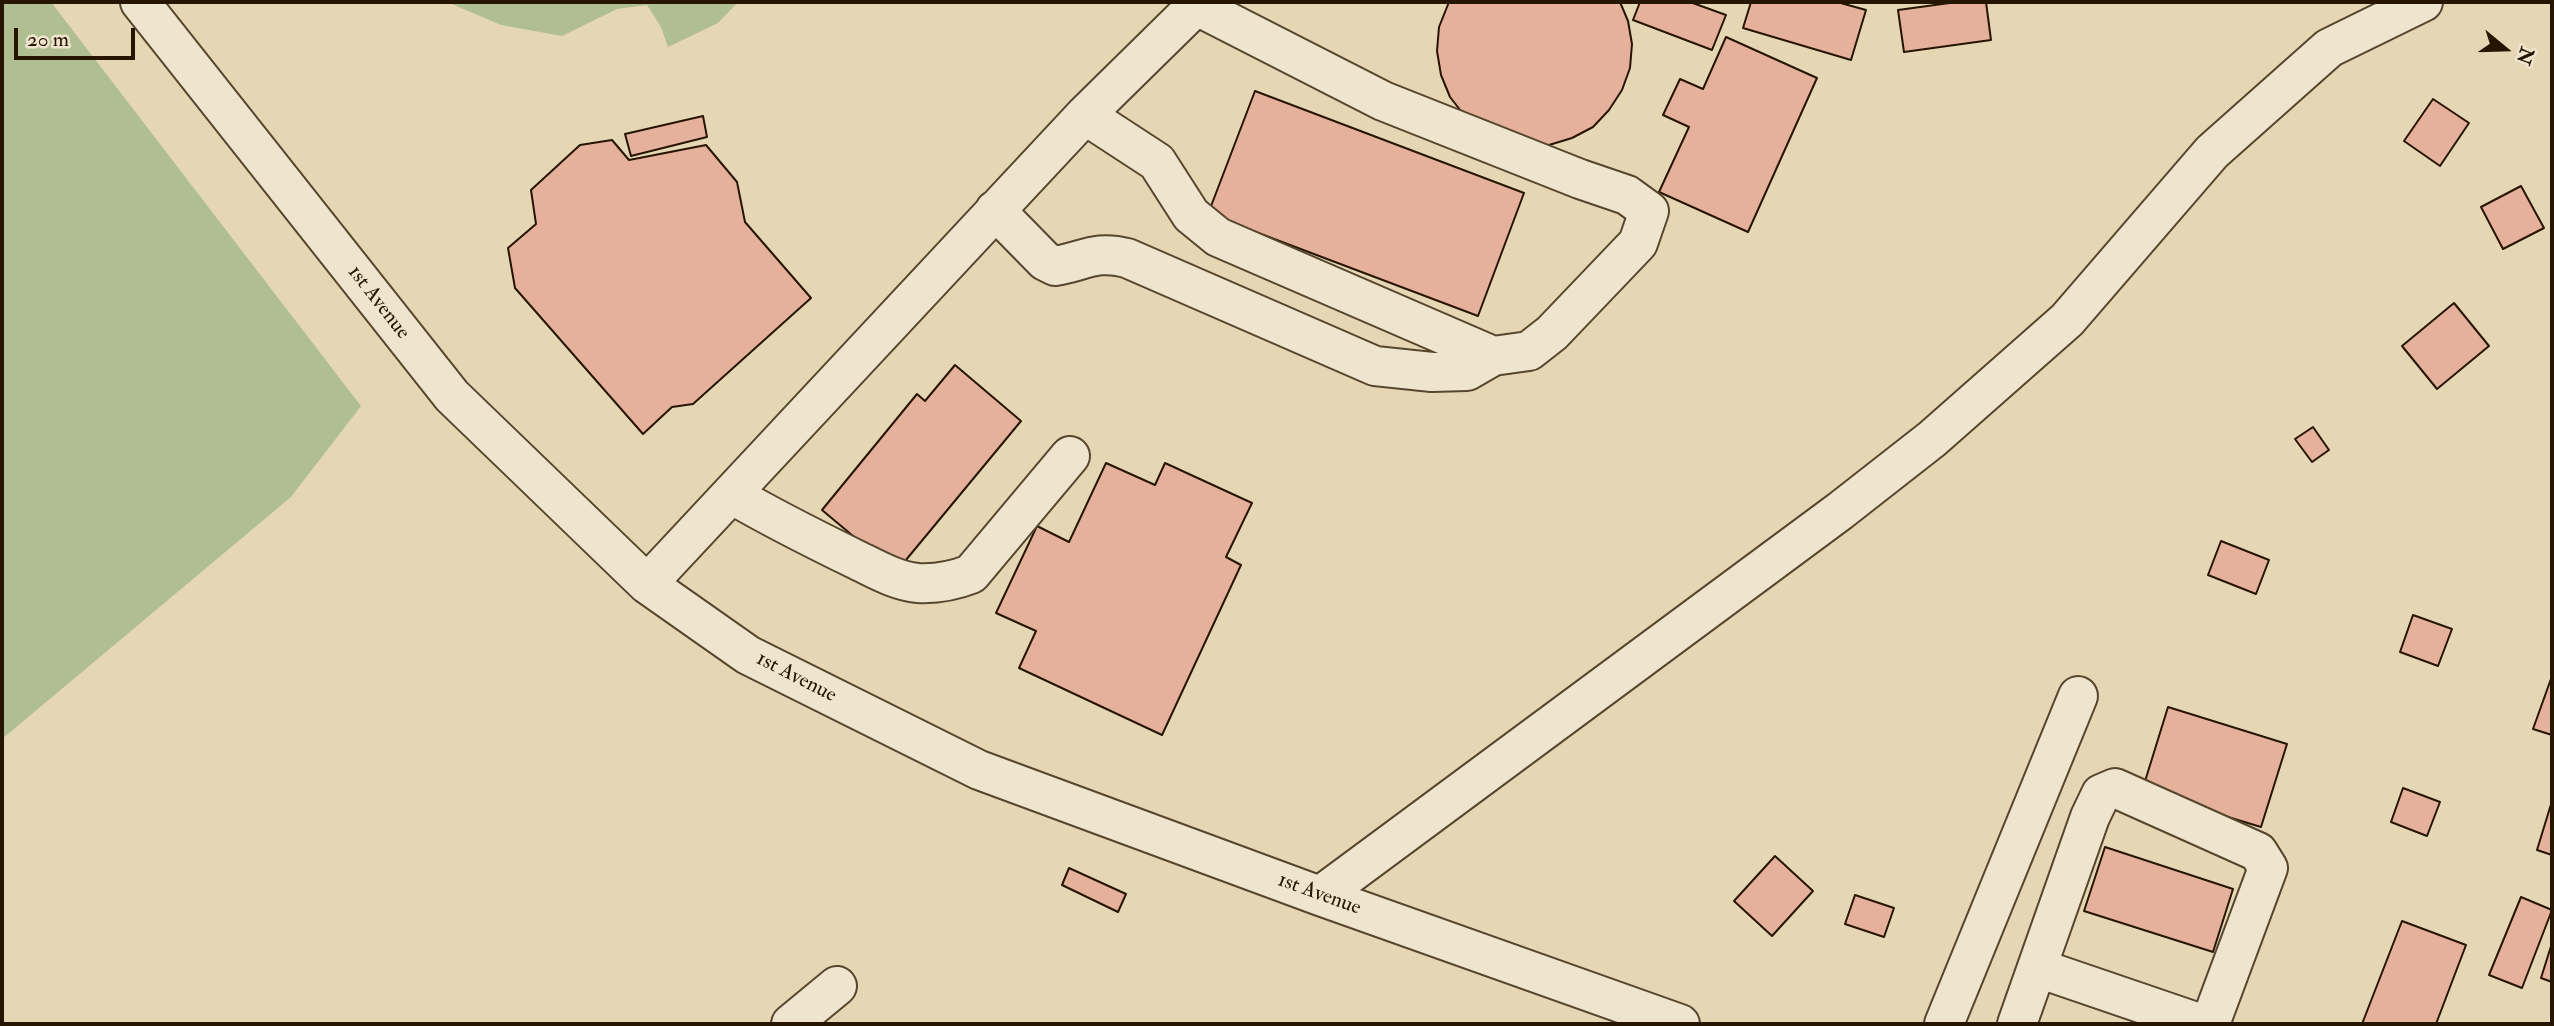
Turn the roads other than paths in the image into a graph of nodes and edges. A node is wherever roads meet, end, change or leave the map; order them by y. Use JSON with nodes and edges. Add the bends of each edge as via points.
{"nodes":[{"id":1,"x":140,"y":2,"type":"edge"},
{"id":2,"x":2423,"y":2,"type":"edge"},
{"id":3,"x":1199,"y":4,"type":"edge"},
{"id":4,"x":1085,"y":115,"type":"junction"},
{"id":5,"x":995,"y":210,"type":"junction"},
{"id":6,"x":1493,"y":356,"type":"junction"},
{"id":7,"x":1070,"y":456,"type":"dead end"},
{"id":8,"x":731,"y":494,"type":"junction"},
{"id":9,"x":647,"y":584,"type":"junction"},
{"id":10,"x":2078,"y":696,"type":"dead end"},
{"id":11,"x":1320,"y":895,"type":"junction"},
{"id":12,"x":2038,"y":968,"type":"junction"},
{"id":13,"x":837,"y":986,"type":"dead end"},
{"id":14,"x":791,"y":1024,"type":"edge"},
{"id":15,"x":1680,"y":1024,"type":"edge"},
{"id":16,"x":1944,"y":1024,"type":"edge"},
{"id":17,"x":2017,"y":1024,"type":"edge"},
{"id":18,"x":2203,"y":1024,"type":"edge"},
{"id":19,"x":2210,"y":1024,"type":"edge"}],
"edges":[{"from":1,"to":9,"type":"street","name":"1st Avenue","via":[[452,396]]},
{"from":2,"to":11,"type":"street","via":[[2329,48],[2212,152],[2067,320],[1932,439],[1840,512]]},
{"from":3,"to":4,"type":"street"},
{"from":3,"to":6,"type":"street","via":[[1383,101],[1628,195],[1648,211],[1638,243],[1552,333],[1529,351]]},
{"from":4,"to":5,"type":"street"},
{"from":4,"to":6,"type":"street","via":[[1157,162],[1191,215],[1219,237]]},
{"from":5,"to":6,"type":"street","via":[[1055,266],[1097,254],[1127,258],[1375,366],[1467,371]]},
{"from":5,"to":8,"type":"street"},
{"from":7,"to":8,"type":"street","via":[[971,573],[941,583],[893,577]]},
{"from":8,"to":9,"type":"street"},
{"from":9,"to":11,"type":"street","name":"1st Avenue","via":[[748,655],[979,770]]},
{"from":10,"to":16,"type":"street"},
{"from":11,"to":15,"type":"street","name":"1st Avenue"},
{"from":12,"to":17,"type":"street"},
{"from":12,"to":18,"type":"street"},
{"from":12,"to":19,"type":"street","via":[[2090,817],[2101,794],[2115,788],[2258,852],[2267,868]]},
{"from":13,"to":14,"type":"street"}]}
